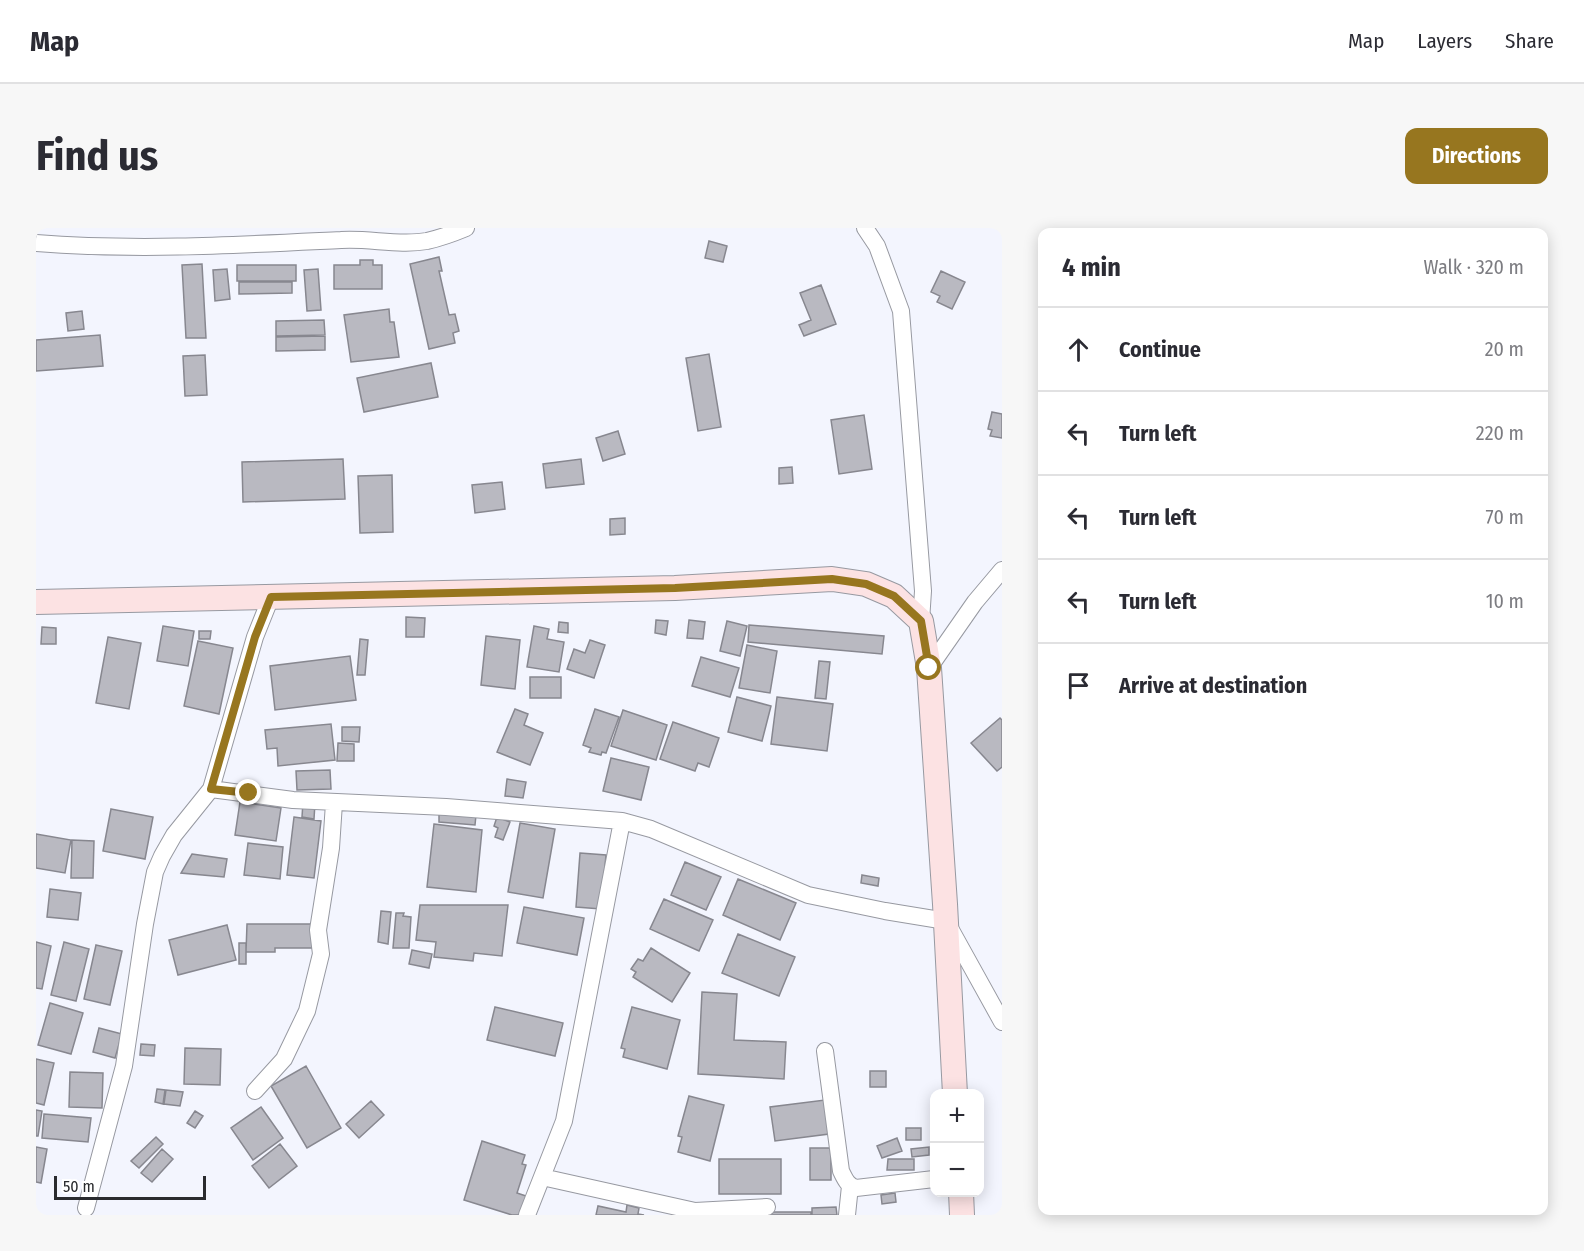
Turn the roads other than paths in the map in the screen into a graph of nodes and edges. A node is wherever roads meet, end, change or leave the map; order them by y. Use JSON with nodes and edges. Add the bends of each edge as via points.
{"nodes":[{"id":1,"x":466,"y":228,"type":"edge"},
{"id":2,"x":865,"y":228,"type":"edge"},
{"id":3,"x":36,"y":243,"type":"edge"},
{"id":4,"x":1002,"y":570,"type":"edge"},
{"id":5,"x":271,"y":597,"type":"junction"},
{"id":6,"x":36,"y":602,"type":"edge"},
{"id":7,"x":921,"y":621,"type":"junction"},
{"id":8,"x":929,"y":668,"type":"junction"},
{"id":9,"x":211,"y":789,"type":"junction"},
{"id":10,"x":334,"y":803,"type":"junction"},
{"id":11,"x":622,"y":821,"type":"junction"},
{"id":12,"x":946,"y":921,"type":"junction"},
{"id":13,"x":1002,"y":1022,"type":"edge"},
{"id":14,"x":825,"y":1051,"type":"dead end"},
{"id":15,"x":955,"y":1089,"type":"edge"},
{"id":16,"x":255,"y":1091,"type":"dead end"},
{"id":17,"x":542,"y":1177,"type":"junction"},
{"id":18,"x":930,"y":1179,"type":"edge"},
{"id":19,"x":850,"y":1186,"type":"junction"},
{"id":20,"x":961,"y":1197,"type":"edge"},
{"id":21,"x":767,"y":1207,"type":"dead end"},
{"id":22,"x":86,"y":1208,"type":"dead end"},
{"id":23,"x":527,"y":1215,"type":"edge"},
{"id":24,"x":847,"y":1215,"type":"edge"},
{"id":25,"x":962,"y":1215,"type":"edge"}],
"edges":[{"from":1,"to":3,"type":"street","via":[[427,241],[351,239],[141,248]]},
{"from":2,"to":7,"type":"street","via":[[877,246],[901,311],[923,591]]},
{"from":4,"to":8,"type":"street"},
{"from":5,"to":6,"type":"main road"},
{"from":5,"to":7,"type":"main road","via":[[675,588],[832,579],[866,584],[894,596]]},
{"from":5,"to":9,"type":"street","via":[[255,637]]},
{"from":7,"to":8,"type":"main road"},
{"from":8,"to":12,"type":"main road"},
{"from":9,"to":10,"type":"street"},
{"from":9,"to":22,"type":"street","via":[[174,835],[155,872],[124,1066]]},
{"from":10,"to":11,"type":"street"},
{"from":10,"to":16,"type":"street","via":[[318,930],[321,954],[307,1011],[284,1059]]},
{"from":11,"to":12,"type":"street","via":[[651,828],[808,895]]},
{"from":11,"to":17,"type":"street","via":[[564,1121]]},
{"from":12,"to":13,"type":"street"},
{"from":12,"to":15,"type":"main road"},
{"from":14,"to":19,"type":"street","via":[[841,1171]]},
{"from":17,"to":21,"type":"street","via":[[695,1211]]},
{"from":17,"to":23,"type":"street"},
{"from":18,"to":19,"type":"street"},
{"from":19,"to":24,"type":"street"},
{"from":20,"to":25,"type":"main road"}]}
